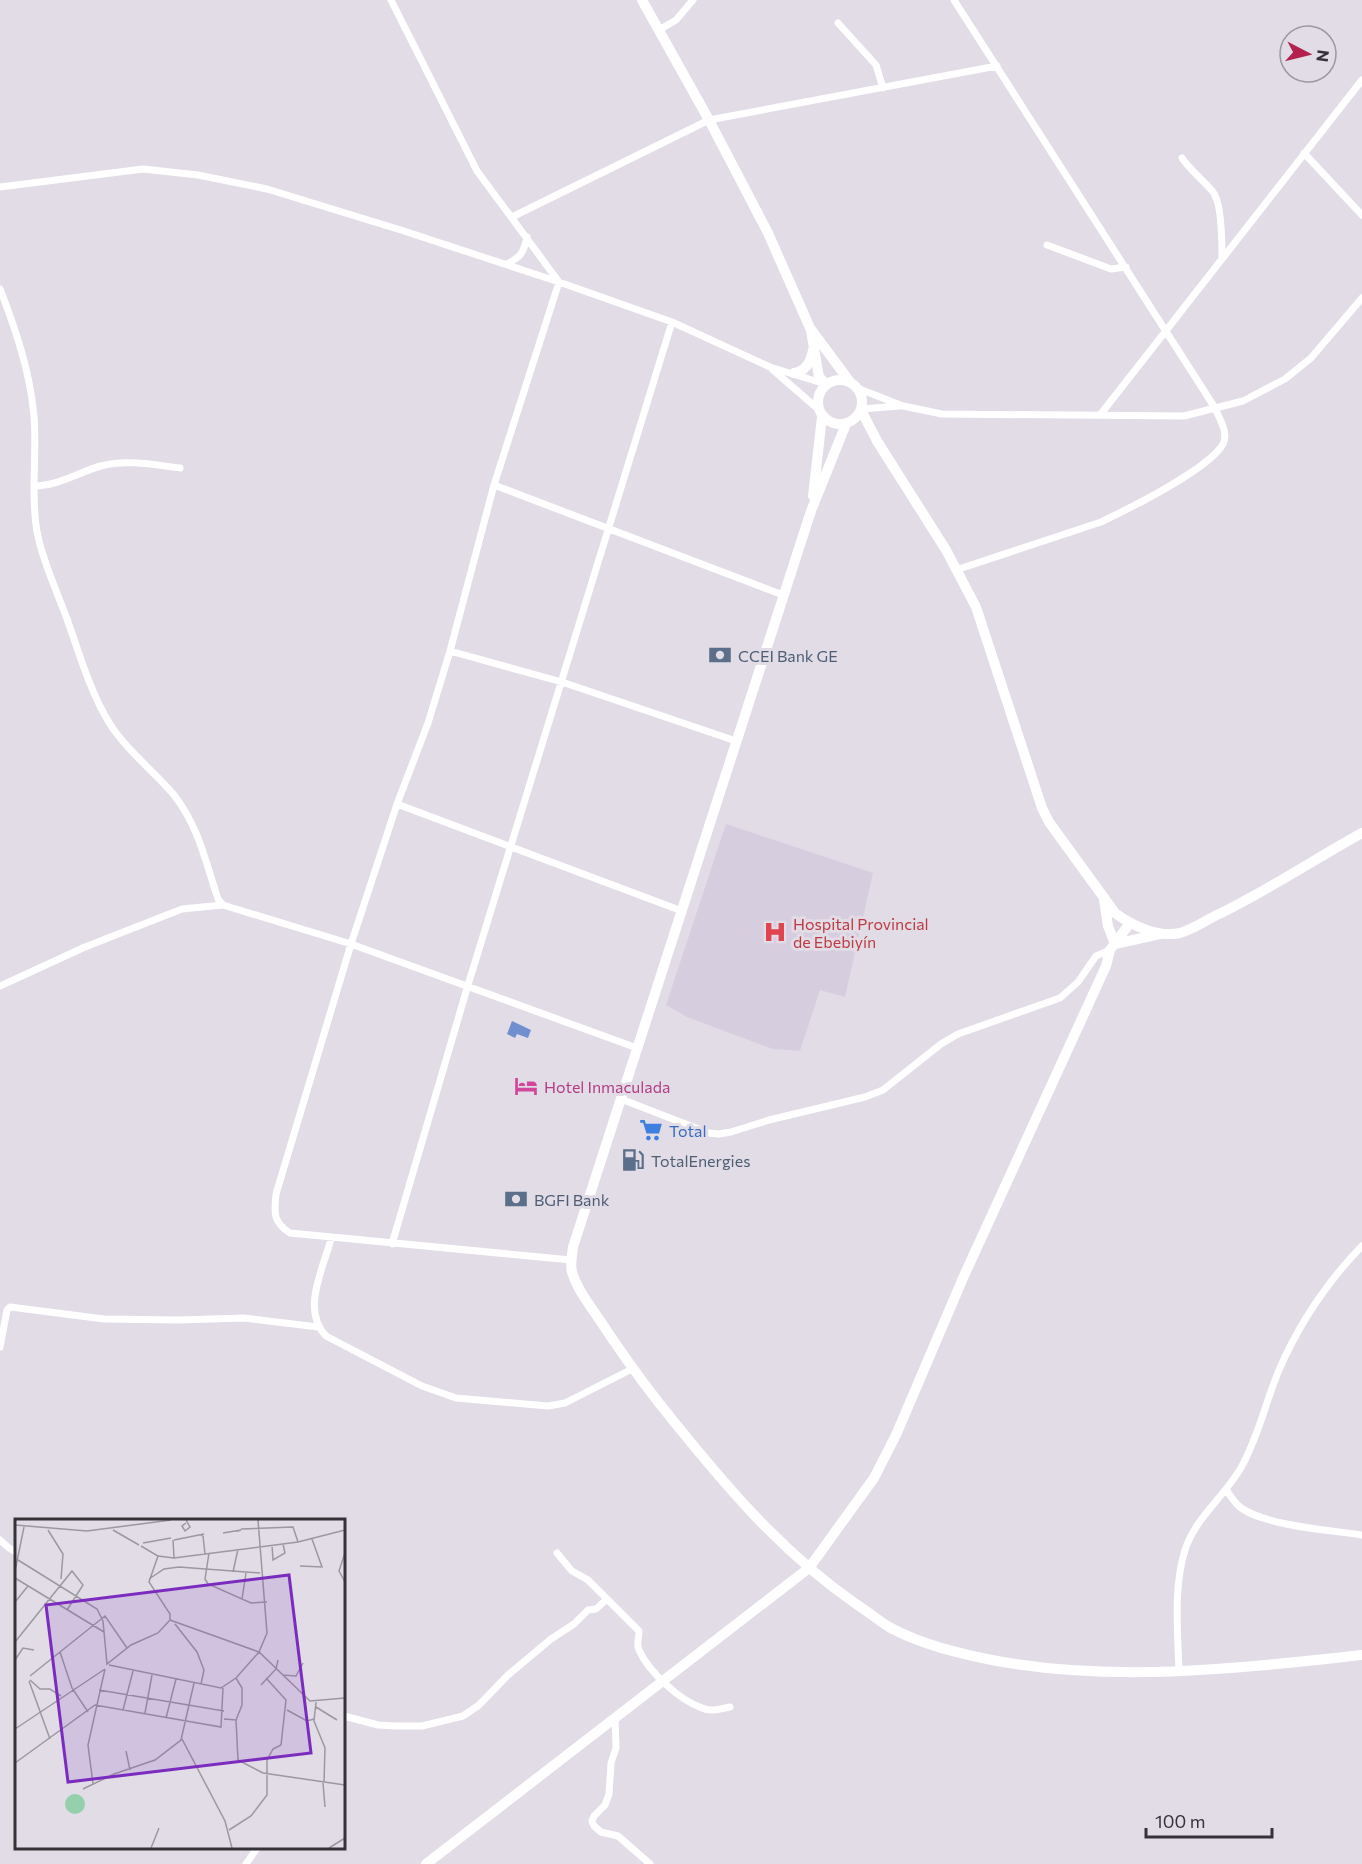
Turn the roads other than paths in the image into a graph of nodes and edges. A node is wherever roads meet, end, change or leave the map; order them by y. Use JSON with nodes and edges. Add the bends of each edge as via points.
{"nodes":[{"id":1,"x":391,"y":0,"type":"edge"},
{"id":2,"x":642,"y":0,"type":"edge"},
{"id":3,"x":693,"y":0,"type":"edge"},
{"id":4,"x":954,"y":0,"type":"edge"},
{"id":5,"x":838,"y":22,"type":"dead end"},
{"id":6,"x":659,"y":30,"type":"junction"},
{"id":7,"x":997,"y":66,"type":"junction"},
{"id":8,"x":1362,"y":80,"type":"edge"},
{"id":9,"x":883,"y":88,"type":"junction"},
{"id":10,"x":709,"y":120,"type":"junction"},
{"id":11,"x":1304,"y":153,"type":"junction"},
{"id":12,"x":1182,"y":158,"type":"dead end"},
{"id":13,"x":0,"y":187,"type":"edge"},
{"id":14,"x":1362,"y":215,"type":"edge"},
{"id":15,"x":512,"y":217,"type":"junction"},
{"id":16,"x":527,"y":237,"type":"junction"},
{"id":17,"x":1047,"y":245,"type":"dead end"},
{"id":18,"x":1222,"y":257,"type":"junction"},
{"id":19,"x":507,"y":264,"type":"junction"},
{"id":20,"x":1126,"y":267,"type":"junction"},
{"id":21,"x":559,"y":282,"type":"junction"},
{"id":22,"x":0,"y":289,"type":"edge"},
{"id":23,"x":1362,"y":298,"type":"edge"},
{"id":24,"x":672,"y":322,"type":"junction"},
{"id":25,"x":810,"y":328,"type":"junction"},
{"id":26,"x":1166,"y":329,"type":"junction"},
{"id":27,"x":813,"y":347,"type":"junction"},
{"id":28,"x":770,"y":367,"type":"junction"},
{"id":29,"x":794,"y":373,"type":"junction"},
{"id":30,"x":826,"y":384,"type":"junction"},
{"id":31,"x":853,"y":385,"type":"junction"},
{"id":32,"x":903,"y":406,"type":"junction"},
{"id":33,"x":1215,"y":408,"type":"junction"},
{"id":34,"x":861,"y":409,"type":"junction"},
{"id":35,"x":820,"y":413,"type":"junction"},
{"id":36,"x":1100,"y":415,"type":"junction"},
{"id":37,"x":849,"y":422,"type":"junction"},
{"id":38,"x":878,"y":441,"type":"junction"},
{"id":39,"x":180,"y":468,"type":"dead end"},
{"id":40,"x":494,"y":485,"type":"junction"},
{"id":41,"x":34,"y":486,"type":"junction"},
{"id":42,"x":811,"y":511,"type":"junction"},
{"id":43,"x":610,"y":528,"type":"junction"},
{"id":44,"x":956,"y":570,"type":"junction"},
{"id":45,"x":783,"y":595,"type":"junction"},
{"id":46,"x":450,"y":651,"type":"junction"},
{"id":47,"x":562,"y":682,"type":"junction"},
{"id":48,"x":736,"y":741,"type":"junction"},
{"id":49,"x":397,"y":804,"type":"junction"},
{"id":50,"x":1362,"y":833,"type":"edge"},
{"id":51,"x":512,"y":846,"type":"junction"},
{"id":52,"x":1104,"y":897,"type":"junction"},
{"id":53,"x":223,"y":905,"type":"junction"},
{"id":54,"x":682,"y":911,"type":"junction"},
{"id":55,"x":1130,"y":923,"type":"junction"},
{"id":56,"x":1163,"y":933,"type":"junction"},
{"id":57,"x":351,"y":944,"type":"junction"},
{"id":58,"x":1112,"y":947,"type":"junction"},
{"id":59,"x":468,"y":985,"type":"junction"},
{"id":60,"x":0,"y":986,"type":"edge"},
{"id":61,"x":637,"y":1048,"type":"junction"},
{"id":62,"x":621,"y":1099,"type":"junction"},
{"id":63,"x":331,"y":1239,"type":"junction"},
{"id":64,"x":392,"y":1244,"type":"junction"},
{"id":65,"x":1362,"y":1246,"type":"edge"},
{"id":66,"x":571,"y":1260,"type":"junction"},
{"id":67,"x":318,"y":1327,"type":"junction"},
{"id":68,"x":0,"y":1347,"type":"edge"},
{"id":69,"x":632,"y":1369,"type":"junction"},
{"id":70,"x":1226,"y":1490,"type":"junction"},
{"id":71,"x":1362,"y":1535,"type":"edge"},
{"id":72,"x":0,"y":1540,"type":"edge"},
{"id":73,"x":15,"y":1551,"type":"edge"},
{"id":74,"x":557,"y":1553,"type":"dead end"},
{"id":75,"x":809,"y":1568,"type":"junction"},
{"id":76,"x":607,"y":1599,"type":"junction"},
{"id":77,"x":1362,"y":1655,"type":"edge"},
{"id":78,"x":1179,"y":1672,"type":"junction"},
{"id":79,"x":662,"y":1680,"type":"junction"},
{"id":80,"x":730,"y":1707,"type":"dead end"},
{"id":81,"x":615,"y":1717,"type":"junction"},
{"id":82,"x":345,"y":1718,"type":"edge"},
{"id":83,"x":256,"y":1849,"type":"edge"},
{"id":84,"x":246,"y":1864,"type":"edge"},
{"id":85,"x":426,"y":1864,"type":"edge"},
{"id":86,"x":650,"y":1864,"type":"edge"}],
"edges":[{"from":1,"to":15,"type":"street","via":[[477,171]]},
{"from":2,"to":6,"type":"street"},
{"from":3,"to":6,"type":"street","via":[[676,20]]},
{"from":4,"to":7,"type":"street"},
{"from":5,"to":9,"type":"street","via":[[876,65]]},
{"from":6,"to":10,"type":"street"},
{"from":7,"to":9,"type":"street"},
{"from":7,"to":20,"type":"street"},
{"from":8,"to":11,"type":"street"},
{"from":9,"to":10,"type":"street"},
{"from":10,"to":15,"type":"street"},
{"from":10,"to":25,"type":"street","via":[[768,233]]},
{"from":11,"to":14,"type":"street"},
{"from":11,"to":18,"type":"street"},
{"from":12,"to":18,"type":"street","via":[[1215,195]]},
{"from":13,"to":19,"type":"street","via":[[143,169],[198,175],[267,189]]},
{"from":15,"to":16,"type":"street"},
{"from":16,"to":19,"type":"street","via":[[523,253]]},
{"from":16,"to":21,"type":"street"},
{"from":17,"to":20,"type":"street","via":[[1111,269]]},
{"from":18,"to":26,"type":"street"},
{"from":19,"to":21,"type":"street"},
{"from":20,"to":26,"type":"street"},
{"from":21,"to":24,"type":"street"},
{"from":21,"to":40,"type":"street"},
{"from":22,"to":41,"type":"street","via":[[31,388]]},
{"from":23,"to":33,"type":"street","via":[[1311,358],[1285,379],[1243,401]]},
{"from":24,"to":28,"type":"street"},
{"from":24,"to":43,"type":"street"},
{"from":25,"to":27,"type":"street"},
{"from":25,"to":31,"type":"street"},
{"from":26,"to":33,"type":"street"},
{"from":26,"to":36,"type":"street"},
{"from":27,"to":29,"type":"street","via":[[807,366]]},
{"from":27,"to":30,"type":"street","via":[[819,377]]},
{"from":28,"to":29,"type":"street"},
{"from":28,"to":35,"type":"street"},
{"from":29,"to":30,"type":"street"},
{"from":30,"to":31,"type":"street","via":[[837,380]]},
{"from":30,"to":35,"type":"street","via":[[818,396]]},
{"from":31,"to":32,"type":"street"},
{"from":31,"to":34,"type":"street","via":[[862,398]]},
{"from":32,"to":34,"type":"street"},
{"from":32,"to":36,"type":"street","via":[[942,414]]},
{"from":33,"to":36,"type":"street","via":[[1184,416]]},
{"from":33,"to":44,"type":"street","via":[[1225,435],[1223,443],[1175,483],[1101,522]]},
{"from":34,"to":37,"type":"street"},
{"from":34,"to":38,"type":"street"},
{"from":35,"to":37,"type":"street","via":[[833,423]]},
{"from":35,"to":42,"type":"street"},
{"from":37,"to":38,"type":"street"},
{"from":37,"to":42,"type":"street"},
{"from":38,"to":44,"type":"street"},
{"from":39,"to":41,"type":"street","via":[[134,463],[103,465],[51,484]]},
{"from":40,"to":43,"type":"street"},
{"from":40,"to":46,"type":"street"},
{"from":41,"to":53,"type":"street","via":[[36,528],[90,683],[111,726],[175,797],[191,821]]},
{"from":42,"to":45,"type":"street"},
{"from":43,"to":45,"type":"street"},
{"from":43,"to":47,"type":"street"},
{"from":44,"to":52,"type":"street","via":[[976,607],[1042,808]]},
{"from":45,"to":48,"type":"street"},
{"from":46,"to":47,"type":"street"},
{"from":46,"to":49,"type":"street"},
{"from":47,"to":48,"type":"street"},
{"from":47,"to":51,"type":"street"},
{"from":48,"to":54,"type":"street"},
{"from":49,"to":51,"type":"street"},
{"from":49,"to":57,"type":"street"},
{"from":50,"to":56,"type":"street","via":[[1243,902],[1180,933]]},
{"from":51,"to":54,"type":"street"},
{"from":51,"to":59,"type":"street"},
{"from":52,"to":55,"type":"street","via":[[1115,913]]},
{"from":52,"to":58,"type":"street"},
{"from":53,"to":57,"type":"street"},
{"from":53,"to":60,"type":"street","via":[[182,909]]},
{"from":54,"to":61,"type":"street"},
{"from":55,"to":56,"type":"street"},
{"from":55,"to":58,"type":"street"},
{"from":56,"to":58,"type":"street"},
{"from":57,"to":59,"type":"street"},
{"from":57,"to":63,"type":"street","via":[[276,1194],[274,1213],[279,1227],[290,1233]]},
{"from":58,"to":62,"type":"street","via":[[1096,956],[1078,982],[1060,998],[958,1034],[884,1090],[865,1097],[719,1134]]},
{"from":58,"to":75,"type":"street","via":[[896,1435],[874,1478]]},
{"from":59,"to":61,"type":"street"},
{"from":59,"to":64,"type":"street"},
{"from":61,"to":62,"type":"street"},
{"from":62,"to":66,"type":"street"},
{"from":63,"to":64,"type":"street"},
{"from":63,"to":67,"type":"street","via":[[314,1301]]},
{"from":64,"to":66,"type":"street"},
{"from":65,"to":70,"type":"street","via":[[1317,1300],[1298,1330],[1254,1440]]},
{"from":66,"to":69,"type":"street","via":[[581,1292]]},
{"from":67,"to":68,"type":"street","via":[[244,1318],[104,1319],[10,1307]]},
{"from":67,"to":69,"type":"street","via":[[326,1336],[422,1386],[456,1398],[548,1406],[565,1403]]},
{"from":69,"to":75,"type":"street","via":[[740,1502]]},
{"from":70,"to":71,"type":"street","via":[[1252,1513]]},
{"from":70,"to":78,"type":"street","via":[[1194,1530],[1185,1550],[1178,1604]]},
{"from":72,"to":73,"type":"street"},
{"from":74,"to":76,"type":"street","via":[[572,1571]]},
{"from":75,"to":78,"type":"street","via":[[889,1627],[942,1648],[1045,1668]]},
{"from":75,"to":79,"type":"street"},
{"from":76,"to":79,"type":"street","via":[[639,1631],[639,1650]]},
{"from":76,"to":82,"type":"street","via":[[551,1639],[463,1716],[396,1726]]},
{"from":77,"to":78,"type":"street"},
{"from":79,"to":80,"type":"street","via":[[703,1709]]},
{"from":79,"to":81,"type":"street"},
{"from":81,"to":85,"type":"street"},
{"from":81,"to":86,"type":"street","via":[[616,1748],[609,1794],[592,1821],[601,1832],[618,1836]]},
{"from":83,"to":84,"type":"street"}]}
